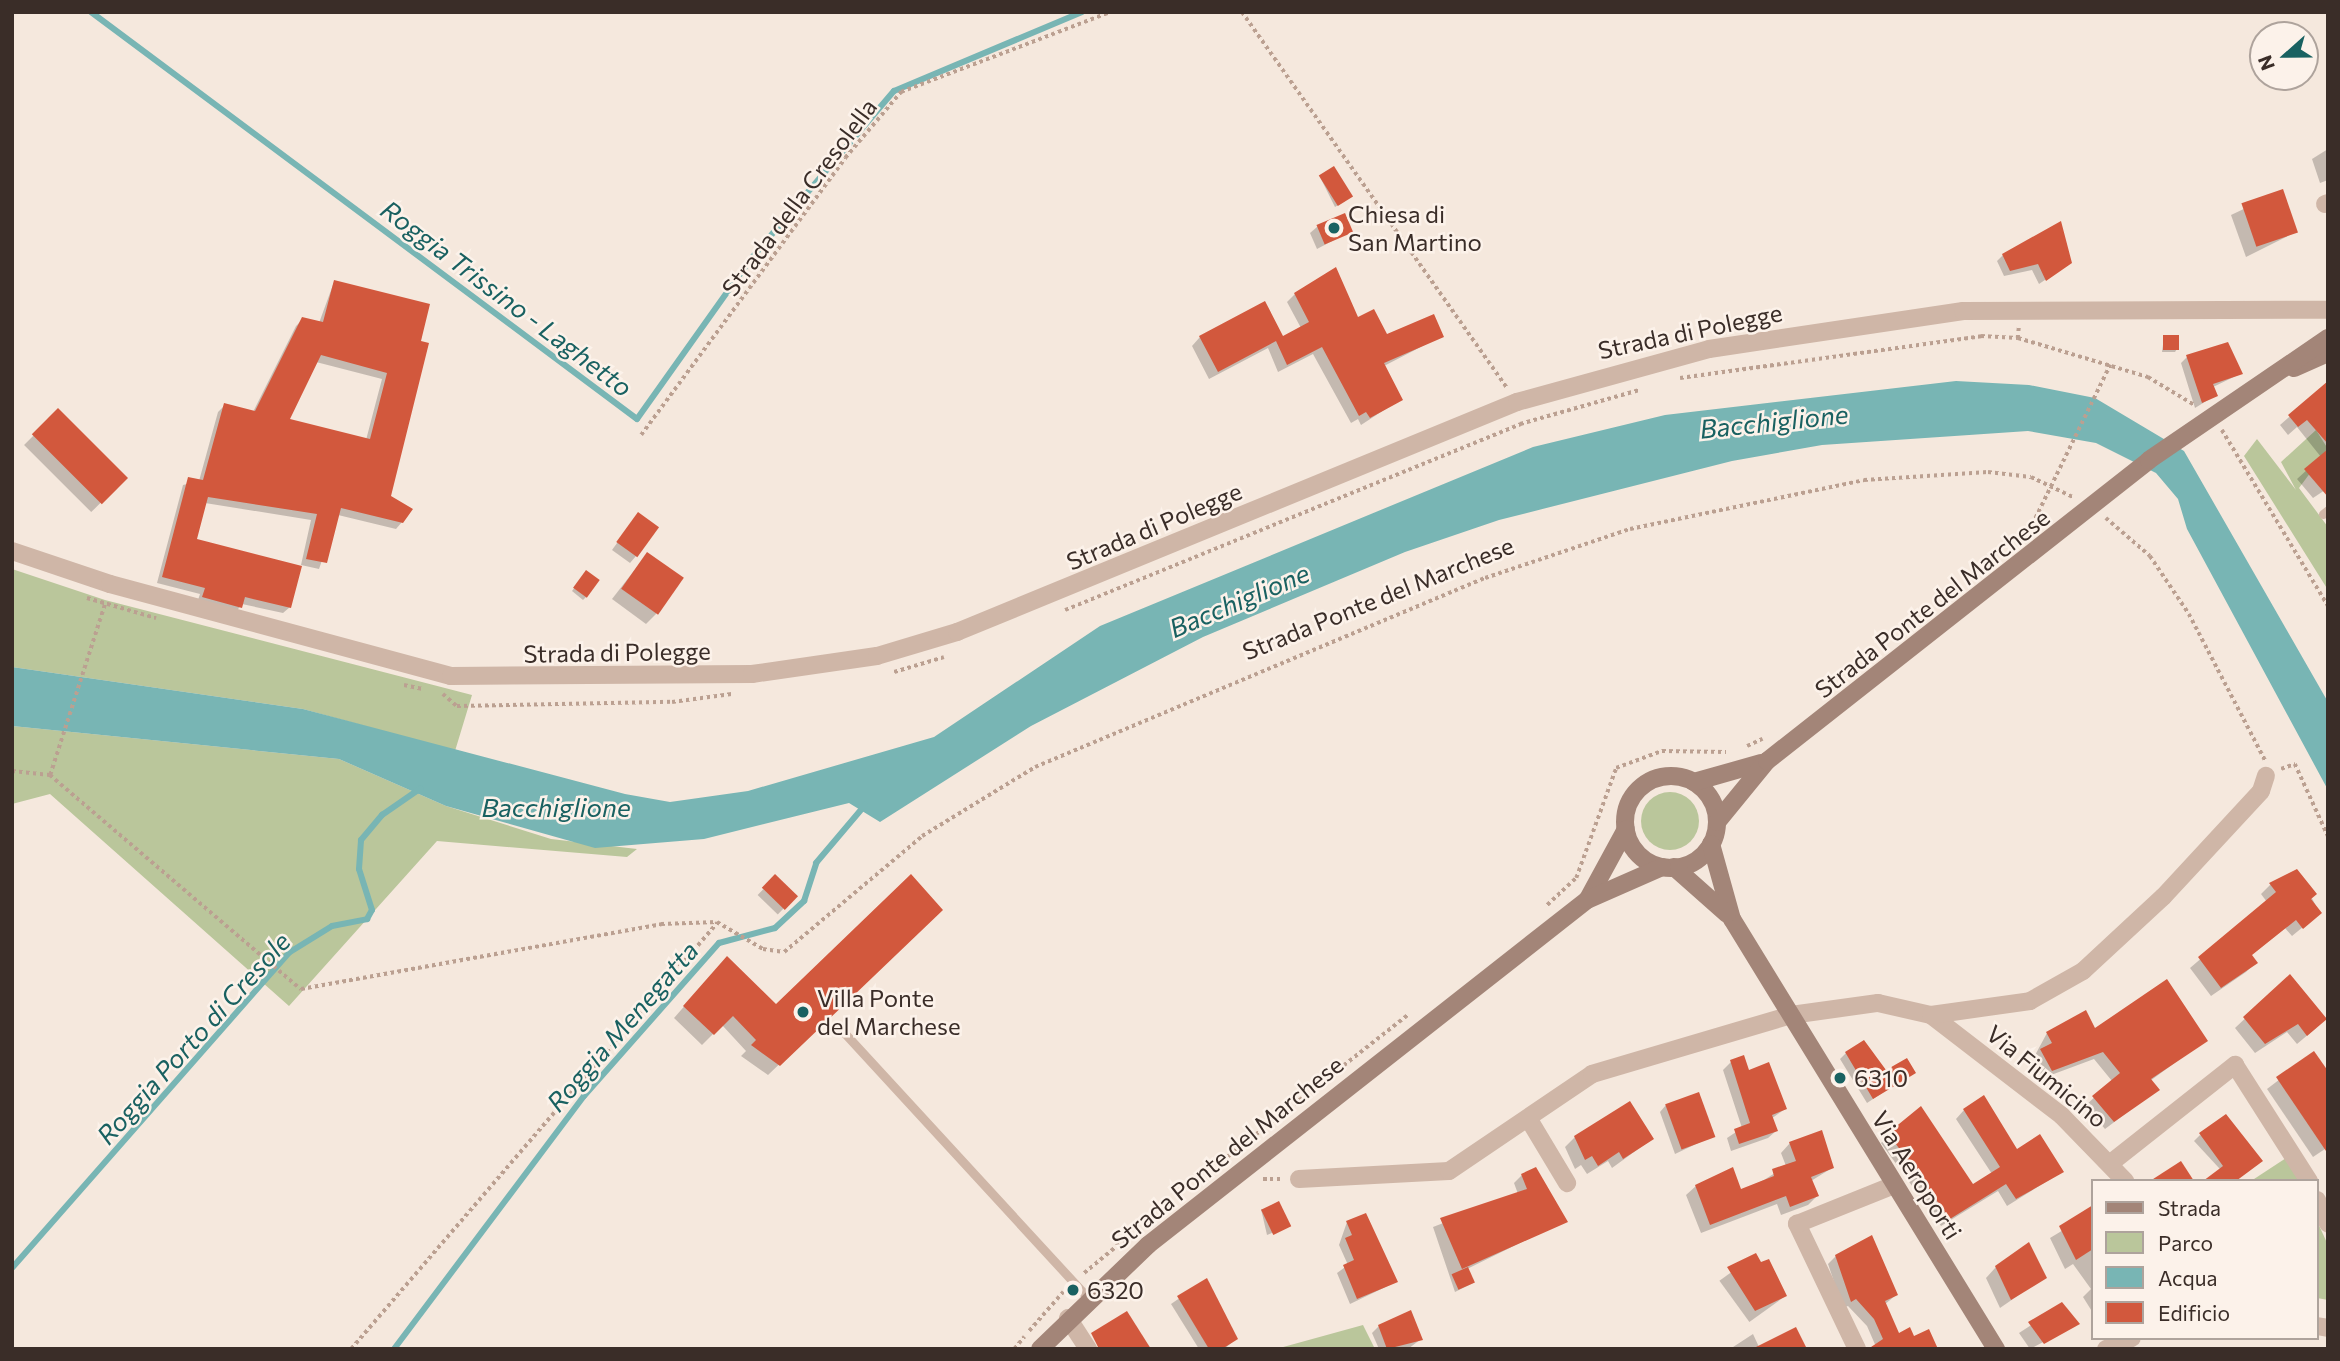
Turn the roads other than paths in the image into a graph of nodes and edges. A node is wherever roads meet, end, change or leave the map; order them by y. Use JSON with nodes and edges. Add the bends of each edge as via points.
{"nodes":[{"id":1,"x":2323,"y":314,"type":"edge"},
{"id":2,"x":2327,"y":341,"type":"edge"},
{"id":3,"x":12,"y":551,"type":"edge"},
{"id":4,"x":1767,"y":761,"type":"junction"},
{"id":5,"x":2266,"y":776,"type":"road end"},
{"id":6,"x":1694,"y":782,"type":"junction"},
{"id":7,"x":1717,"y":822,"type":"junction"},
{"id":8,"x":1626,"y":829,"type":"junction"},
{"id":9,"x":1711,"y":844,"type":"junction"},
{"id":10,"x":1668,"y":867,"type":"junction"},
{"id":11,"x":1587,"y":900,"type":"junction"},
{"id":12,"x":1732,"y":919,"type":"junction"},
{"id":13,"x":1791,"y":1015,"type":"junction"},
{"id":14,"x":1931,"y":1015,"type":"junction"},
{"id":15,"x":838,"y":1026,"type":"dead end"},
{"id":16,"x":1528,"y":1118,"type":"junction"},
{"id":17,"x":2112,"y":1162,"type":"junction"},
{"id":18,"x":1299,"y":1178,"type":"dead end"},
{"id":19,"x":2124,"y":1179,"type":"edge"},
{"id":20,"x":2308,"y":1179,"type":"edge"},
{"id":21,"x":1567,"y":1183,"type":"dead end"},
{"id":22,"x":1894,"y":1185,"type":"junction"},
{"id":23,"x":2319,"y":1204,"type":"edge"},
{"id":24,"x":2328,"y":1224,"type":"edge"},
{"id":25,"x":1088,"y":1298,"type":"junction"},
{"id":26,"x":1068,"y":1318,"type":"junction"},
{"id":27,"x":2127,"y":1340,"type":"edge"},
{"id":28,"x":1040,"y":1349,"type":"edge"},
{"id":29,"x":1088,"y":1349,"type":"edge"},
{"id":30,"x":1857,"y":1349,"type":"edge"},
{"id":31,"x":1996,"y":1349,"type":"edge"},
{"id":32,"x":2106,"y":1349,"type":"edge"}],
"edges":[{"from":1,"to":3,"type":"street","name":"Strada di Polegge","via":[[1902,316],[1709,349],[1517,402],[957,632],[877,656],[752,674],[451,676],[110,584]]},
{"from":2,"to":4,"type":"main road","name":"Strada Ponte del Marchese","via":[[2208,420]]},
{"from":4,"to":6,"type":"main road","name":"Strada Ponte del Marchese"},
{"from":4,"to":7,"type":"main road","name":"Strada Ponte del Marchese"},
{"from":5,"to":14,"type":"street","via":[[2261,791],[2163,897],[2083,971],[1999,1010]]},
{"from":6,"to":7,"type":"main road","via":[[1711,799]]},
{"from":6,"to":8,"type":"main road","name":"Strada Ponte del Marchese","via":[[1670,776],[1645,784],[1629,804]]},
{"from":7,"to":9,"type":"main road","name":"Strada Ponte del Marchese"},
{"from":8,"to":10,"type":"main road","via":[[1639,854]]},
{"from":8,"to":11,"type":"main road","name":"Strada Ponte del Marchese"},
{"from":9,"to":10,"type":"main road","name":"Strada Ponte del Marchese","via":[[1696,860]]},
{"from":9,"to":12,"type":"main road","name":"Via Aeroporti"},
{"from":10,"to":11,"type":"main road","name":"Strada Ponte del Marchese"},
{"from":10,"to":12,"type":"main road","name":"Via Aeroporti"},
{"from":11,"to":25,"type":"main road","name":"Strada Ponte del Marchese","via":[[1242,1168]]},
{"from":12,"to":13,"type":"main road","name":"Via Aeroporti"},
{"from":13,"to":14,"type":"street","via":[[1878,1003]]},
{"from":13,"to":16,"type":"street","via":[[1592,1074]]},
{"from":13,"to":22,"type":"main road","name":"Via Aeroporti"},
{"from":14,"to":17,"type":"street","name":"Via Fiumicino"},
{"from":15,"to":25,"type":"lane"},
{"from":16,"to":18,"type":"street","via":[[1449,1171]]},
{"from":16,"to":21,"type":"street"},
{"from":17,"to":19,"type":"street","name":"Via Fiumicino"},
{"from":17,"to":20,"type":"street","via":[[2235,1065]]},
{"from":22,"to":30,"type":"street","via":[[1797,1224]]},
{"from":22,"to":31,"type":"main road","name":"Via Aeroporti"},
{"from":23,"to":24,"type":"street"},
{"from":25,"to":26,"type":"main road","name":"Strada Ponte del Marchese"},
{"from":26,"to":28,"type":"main road","name":"Strada Ponte del Marchese"},
{"from":26,"to":29,"type":"street"},
{"from":27,"to":32,"type":"street"}]}
